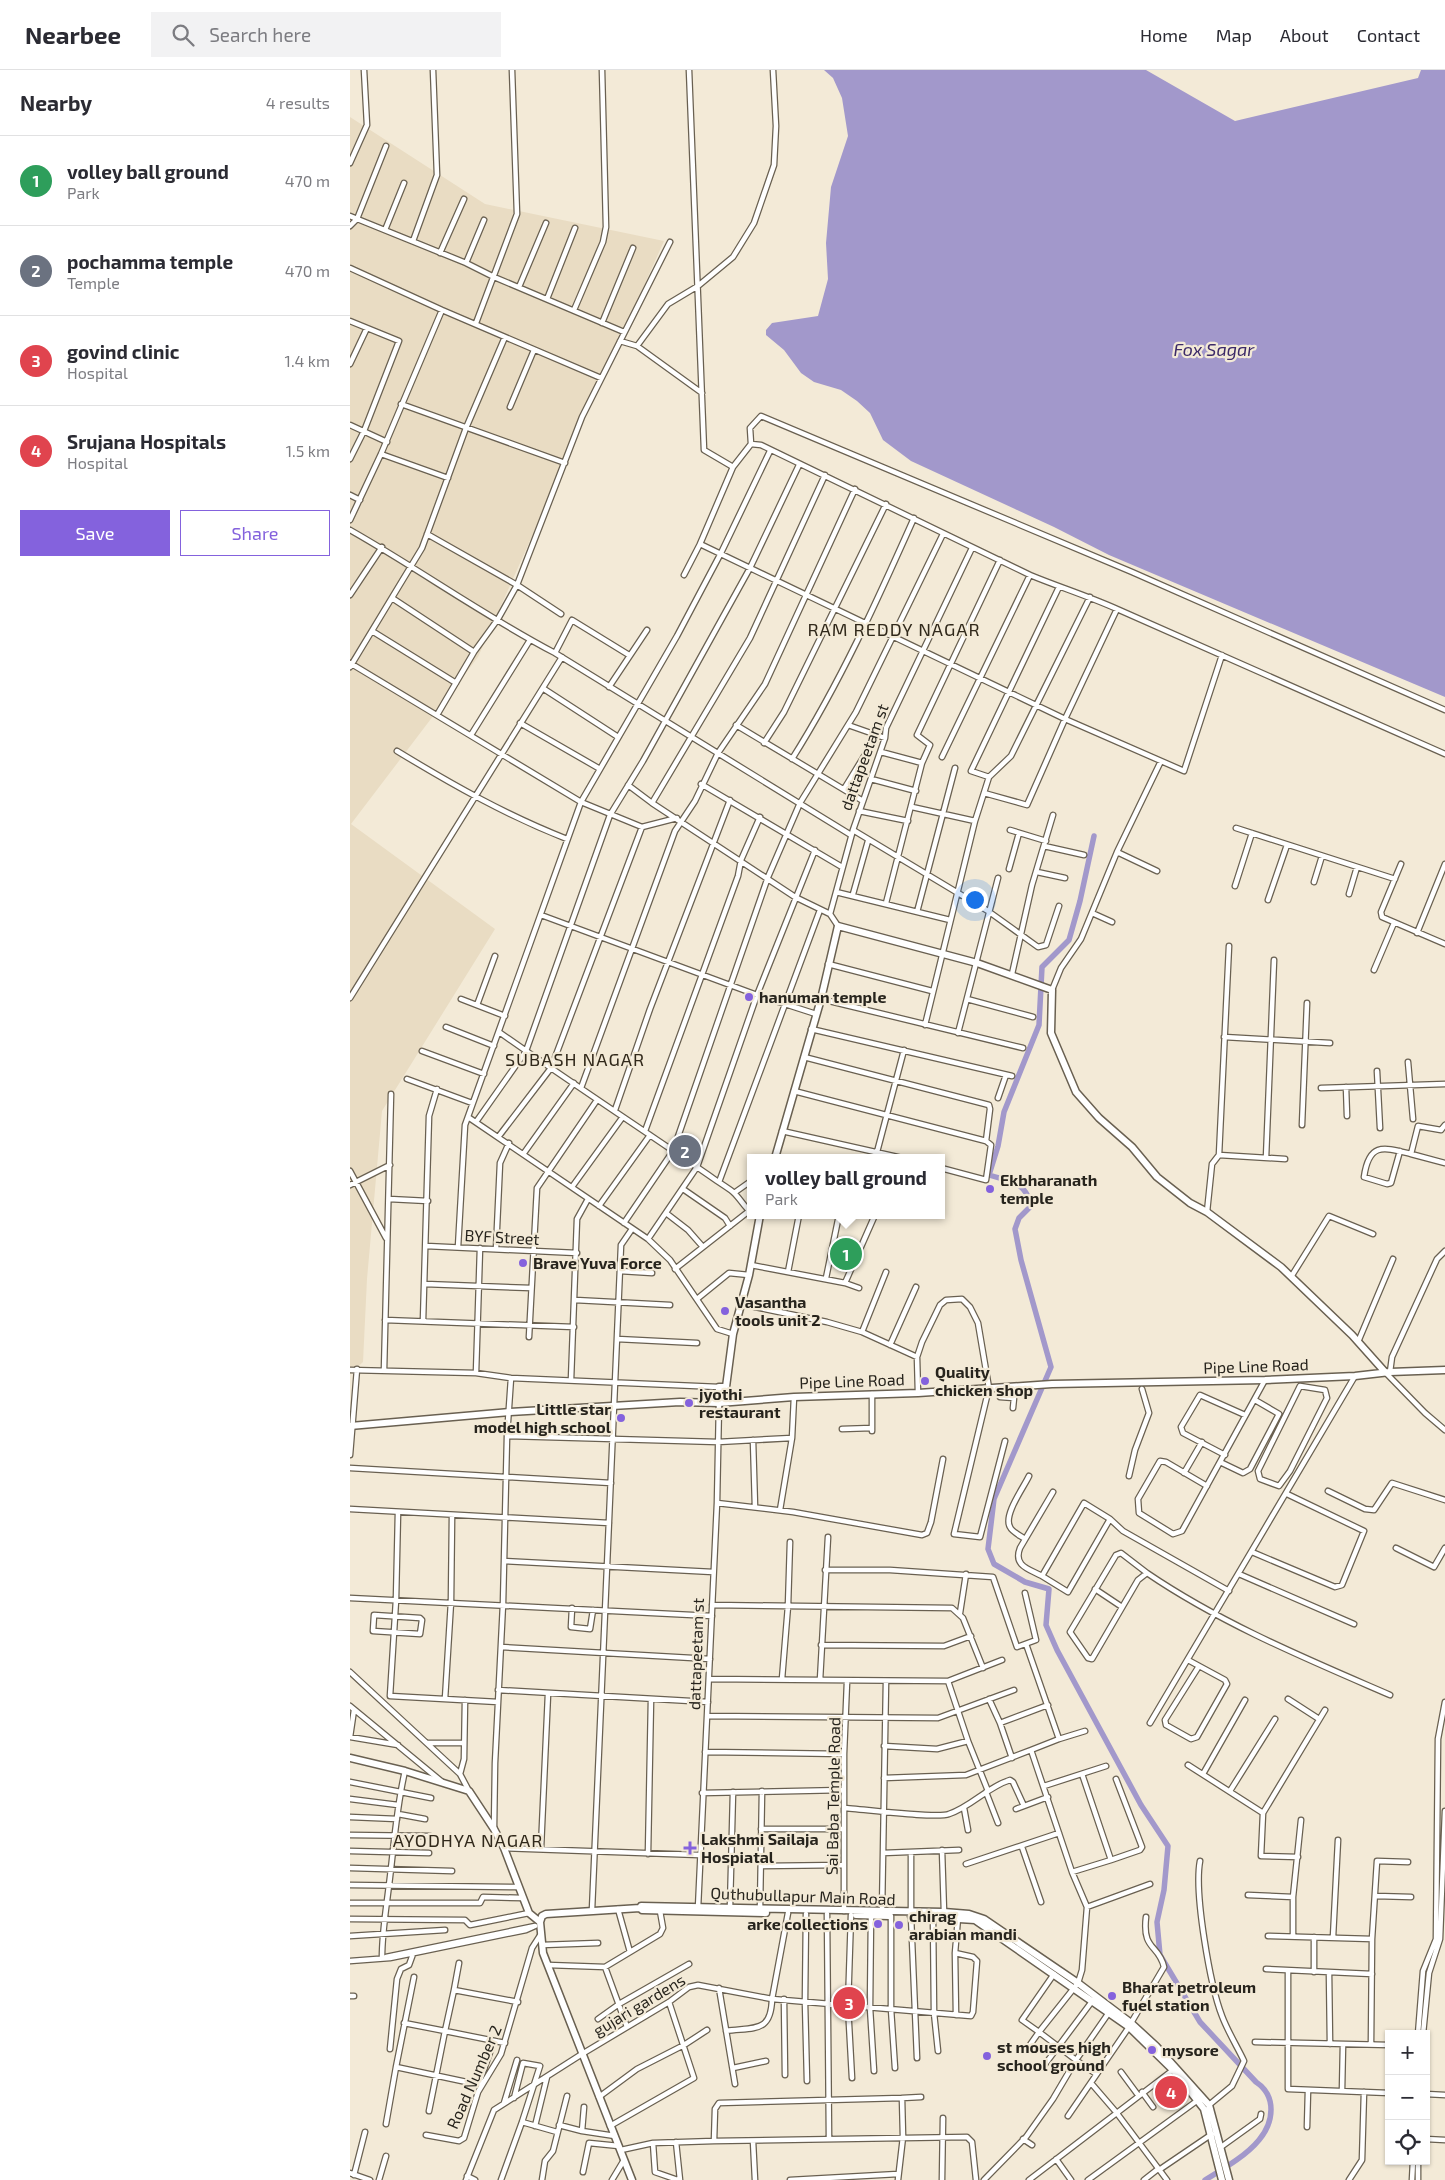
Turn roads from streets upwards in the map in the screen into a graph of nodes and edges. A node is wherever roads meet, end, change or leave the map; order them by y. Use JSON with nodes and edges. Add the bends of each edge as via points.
{"nodes":[{"id":1,"x":364,"y":70,"type":"edge"},
{"id":2,"x":433,"y":70,"type":"edge"},
{"id":3,"x":512,"y":70,"type":"edge"},
{"id":4,"x":602,"y":70,"type":"edge"},
{"id":5,"x":689,"y":70,"type":"edge"},
{"id":6,"x":773,"y":70,"type":"edge"},
{"id":7,"x":386,"y":146,"type":"dead end"},
{"id":8,"x":350,"y":163,"type":"edge"},
{"id":9,"x":404,"y":183,"type":"dead end"},
{"id":10,"x":464,"y":198,"type":"dead end"},
{"id":11,"x":350,"y":216,"type":"edge"},
{"id":12,"x":358,"y":219,"type":"junction"},
{"id":13,"x":484,"y":220,"type":"dead end"},
{"id":14,"x":546,"y":223,"type":"dead end"},
{"id":15,"x":350,"y":226,"type":"edge"},
{"id":16,"x":575,"y":228,"type":"dead end"},
{"id":17,"x":385,"y":230,"type":"junction"},
{"id":18,"x":413,"y":241,"type":"junction"},
{"id":19,"x":670,"y":242,"type":"dead end"},
{"id":20,"x":633,"y":248,"type":"dead end"},
{"id":21,"x":440,"y":252,"type":"junction"},
{"id":22,"x":466,"y":263,"type":"junction"},
{"id":23,"x":350,"y":268,"type":"edge"},
{"id":24,"x":494,"y":277,"type":"junction"},
{"id":25,"x":698,"y":286,"type":"junction"},
{"id":26,"x":519,"y":287,"type":"junction"},
{"id":27,"x":547,"y":299,"type":"junction"},
{"id":28,"x":442,"y":310,"type":"junction"},
{"id":29,"x":574,"y":310,"type":"junction"},
{"id":30,"x":350,"y":321,"type":"edge"},
{"id":31,"x":476,"y":323,"type":"junction"},
{"id":32,"x":602,"y":323,"type":"junction"},
{"id":33,"x":367,"y":328,"type":"junction"},
{"id":34,"x":624,"y":332,"type":"junction"},
{"id":35,"x":505,"y":337,"type":"junction"},
{"id":36,"x":620,"y":341,"type":"junction"},
{"id":37,"x":637,"y":346,"type":"junction"},
{"id":38,"x":534,"y":350,"type":"junction"},
{"id":39,"x":350,"y":364,"type":"edge"},
{"id":40,"x":601,"y":378,"type":"junction"},
{"id":41,"x":702,"y":392,"type":"junction"},
{"id":42,"x":402,"y":404,"type":"junction"},
{"id":43,"x":510,"y":407,"type":"dead end"},
{"id":44,"x":350,"y":425,"type":"edge"},
{"id":45,"x":466,"y":428,"type":"junction"},
{"id":46,"x":364,"y":431,"type":"junction"},
{"id":47,"x":387,"y":442,"type":"junction"},
{"id":48,"x":751,"y":444,"type":"junction"},
{"id":49,"x":770,"y":451,"type":"junction"},
{"id":50,"x":381,"y":454,"type":"junction"},
{"id":51,"x":350,"y":459,"type":"edge"},
{"id":52,"x":566,"y":463,"type":"junction"},
{"id":53,"x":800,"y":465,"type":"junction"},
{"id":54,"x":733,"y":467,"type":"junction"},
{"id":55,"x":825,"y":475,"type":"junction"},
{"id":56,"x":448,"y":478,"type":"junction"},
{"id":57,"x":855,"y":489,"type":"junction"},
{"id":58,"x":350,"y":495,"type":"edge"},
{"id":59,"x":360,"y":500,"type":"junction"},
{"id":60,"x":886,"y":504,"type":"junction"},
{"id":61,"x":914,"y":518,"type":"junction"},
{"id":62,"x":350,"y":520,"type":"edge"},
{"id":63,"x":350,"y":530,"type":"edge"},
{"id":64,"x":427,"y":534,"type":"junction"},
{"id":65,"x":943,"y":534,"type":"junction"},
{"id":66,"x":700,"y":544,"type":"junction"},
{"id":67,"x":382,"y":547,"type":"junction"},
{"id":68,"x":972,"y":548,"type":"junction"},
{"id":69,"x":721,"y":553,"type":"junction"},
{"id":70,"x":1000,"y":560,"type":"junction"},
{"id":71,"x":413,"y":566,"type":"junction"},
{"id":72,"x":750,"y":568,"type":"junction"},
{"id":73,"x":684,"y":575,"type":"dead end"},
{"id":74,"x":1030,"y":575,"type":"junction"},
{"id":75,"x":778,"y":581,"type":"junction"},
{"id":76,"x":517,"y":585,"type":"junction"},
{"id":77,"x":1059,"y":587,"type":"junction"},
{"id":78,"x":350,"y":595,"type":"edge"},
{"id":79,"x":806,"y":596,"type":"junction"},
{"id":80,"x":1090,"y":597,"type":"junction"},
{"id":81,"x":392,"y":598,"type":"junction"},
{"id":82,"x":836,"y":609,"type":"junction"},
{"id":83,"x":1118,"y":609,"type":"junction"},
{"id":84,"x":561,"y":614,"type":"dead end"},
{"id":85,"x":498,"y":619,"type":"junction"},
{"id":86,"x":867,"y":623,"type":"junction"},
{"id":87,"x":647,"y":630,"type":"dead end"},
{"id":88,"x":372,"y":631,"type":"junction"},
{"id":89,"x":894,"y":637,"type":"junction"},
{"id":90,"x":530,"y":640,"type":"junction"},
{"id":91,"x":922,"y":651,"type":"junction"},
{"id":92,"x":474,"y":652,"type":"junction"},
{"id":93,"x":555,"y":653,"type":"junction"},
{"id":94,"x":629,"y":655,"type":"junction"},
{"id":95,"x":1222,"y":655,"type":"junction"},
{"id":96,"x":562,"y":657,"type":"junction"},
{"id":97,"x":951,"y":663,"type":"junction"},
{"id":98,"x":351,"y":665,"type":"edge"},
{"id":99,"x":980,"y":677,"type":"junction"},
{"id":100,"x":456,"y":683,"type":"junction"},
{"id":101,"x":609,"y":687,"type":"junction"},
{"id":102,"x":544,"y":689,"type":"junction"},
{"id":103,"x":1009,"y":692,"type":"junction"},
{"id":104,"x":1035,"y":704,"type":"junction"},
{"id":105,"x":636,"y":705,"type":"junction"},
{"id":106,"x":1445,"y":710,"type":"edge"},
{"id":107,"x":437,"y":715,"type":"junction"},
{"id":108,"x":1065,"y":719,"type":"junction"},
{"id":109,"x":666,"y":721,"type":"junction"},
{"id":110,"x":520,"y":723,"type":"junction"},
{"id":111,"x":736,"y":725,"type":"junction"},
{"id":112,"x":848,"y":725,"type":"junction"},
{"id":113,"x":471,"y":735,"type":"junction"},
{"id":114,"x":877,"y":735,"type":"junction"},
{"id":115,"x":618,"y":737,"type":"junction"},
{"id":116,"x":692,"y":738,"type":"junction"},
{"id":117,"x":885,"y":738,"type":"junction"},
{"id":118,"x":764,"y":743,"type":"junction"},
{"id":119,"x":397,"y":751,"type":"dead end"},
{"id":120,"x":881,"y":752,"type":"junction"},
{"id":121,"x":718,"y":753,"type":"junction"},
{"id":122,"x":502,"y":754,"type":"junction"},
{"id":123,"x":1445,"y":754,"type":"edge"},
{"id":124,"x":942,"y":757,"type":"dead end"},
{"id":125,"x":792,"y":760,"type":"junction"},
{"id":126,"x":1160,"y":761,"type":"junction"},
{"id":127,"x":922,"y":763,"type":"junction"},
{"id":128,"x":956,"y":768,"type":"dead end"},
{"id":129,"x":600,"y":769,"type":"junction"},
{"id":130,"x":816,"y":774,"type":"junction"},
{"id":131,"x":989,"y":777,"type":"junction"},
{"id":132,"x":871,"y":779,"type":"junction"},
{"id":133,"x":701,"y":784,"type":"junction"},
{"id":134,"x":628,"y":785,"type":"junction"},
{"id":135,"x":844,"y":789,"type":"junction"},
{"id":136,"x":916,"y":791,"type":"junction"},
{"id":137,"x":984,"y":793,"type":"junction"},
{"id":138,"x":475,"y":798,"type":"junction"},
{"id":139,"x":730,"y":800,"type":"junction"},
{"id":140,"x":863,"y":801,"type":"junction"},
{"id":141,"x":581,"y":802,"type":"junction"},
{"id":142,"x":800,"y":802,"type":"junction"},
{"id":143,"x":652,"y":803,"type":"junction"},
{"id":144,"x":912,"y":807,"type":"junction"},
{"id":145,"x":859,"y":812,"type":"junction"},
{"id":146,"x":943,"y":814,"type":"junction"},
{"id":147,"x":610,"y":815,"type":"junction"},
{"id":148,"x":1053,"y":815,"type":"dead end"},
{"id":149,"x":760,"y":818,"type":"junction"},
{"id":150,"x":679,"y":820,"type":"junction"},
{"id":151,"x":908,"y":821,"type":"junction"},
{"id":152,"x":975,"y":821,"type":"junction"},
{"id":153,"x":642,"y":827,"type":"junction"},
{"id":154,"x":1236,"y":828,"type":"dead end"},
{"id":155,"x":1010,"y":830,"type":"dead end"},
{"id":156,"x":852,"y":833,"type":"junction"},
{"id":157,"x":1019,"y":833,"type":"junction"},
{"id":158,"x":1252,"y":833,"type":"junction"},
{"id":159,"x":787,"y":834,"type":"junction"},
{"id":160,"x":567,"y":839,"type":"junction"},
{"id":161,"x":868,"y":841,"type":"junction"},
{"id":162,"x":714,"y":843,"type":"junction"},
{"id":163,"x":1045,"y":843,"type":"junction"},
{"id":164,"x":1287,"y":845,"type":"junction"},
{"id":165,"x":815,"y":850,"type":"junction"},
{"id":166,"x":1117,"y":852,"type":"junction"},
{"id":167,"x":1084,"y":855,"type":"dead end"},
{"id":168,"x":898,"y":856,"type":"junction"},
{"id":169,"x":1322,"y":856,"type":"junction"},
{"id":170,"x":741,"y":860,"type":"junction"},
{"id":171,"x":1401,"y":864,"type":"dead end"},
{"id":172,"x":1445,"y":864,"type":"edge"},
{"id":173,"x":842,"y":867,"type":"junction"},
{"id":174,"x":1357,"y":867,"type":"junction"},
{"id":175,"x":1009,"y":869,"type":"dead end"},
{"id":176,"x":1157,"y":871,"type":"dead end"},
{"id":177,"x":1037,"y":872,"type":"junction"},
{"id":178,"x":927,"y":873,"type":"junction"},
{"id":179,"x":768,"y":877,"type":"junction"},
{"id":180,"x":998,"y":878,"type":"dead end"},
{"id":181,"x":1066,"y":878,"type":"dead end"},
{"id":182,"x":1395,"y":879,"type":"junction"},
{"id":183,"x":1314,"y":882,"type":"dead end"},
{"id":184,"x":1235,"y":886,"type":"dead end"},
{"id":185,"x":836,"y":892,"type":"junction"},
{"id":186,"x":853,"y":894,"type":"junction"},
{"id":187,"x":1349,"y":894,"type":"dead end"},
{"id":188,"x":958,"y":895,"type":"junction"},
{"id":189,"x":795,"y":897,"type":"junction"},
{"id":190,"x":1268,"y":900,"type":"dead end"},
{"id":191,"x":886,"y":903,"type":"junction"},
{"id":192,"x":1059,"y":906,"type":"dead end"},
{"id":193,"x":820,"y":910,"type":"junction"},
{"id":194,"x":988,"y":911,"type":"junction"},
{"id":195,"x":917,"y":912,"type":"junction"},
{"id":196,"x":1092,"y":913,"type":"junction"},
{"id":197,"x":830,"y":914,"type":"junction"},
{"id":198,"x":541,"y":915,"type":"junction"},
{"id":199,"x":950,"y":920,"type":"junction"},
{"id":200,"x":1112,"y":922,"type":"dead end"},
{"id":201,"x":1394,"y":923,"type":"junction"},
{"id":202,"x":571,"y":926,"type":"junction"},
{"id":203,"x":838,"y":926,"type":"junction"},
{"id":204,"x":1020,"y":932,"type":"junction"},
{"id":205,"x":1416,"y":933,"type":"junction"},
{"id":206,"x":602,"y":938,"type":"junction"},
{"id":207,"x":1445,"y":944,"type":"edge"},
{"id":208,"x":1229,"y":946,"type":"dead end"},
{"id":209,"x":631,"y":948,"type":"junction"},
{"id":210,"x":941,"y":953,"type":"junction"},
{"id":211,"x":495,"y":956,"type":"dead end"},
{"id":212,"x":1274,"y":960,"type":"dead end"},
{"id":213,"x":668,"y":963,"type":"junction"},
{"id":214,"x":977,"y":963,"type":"junction"},
{"id":215,"x":828,"y":964,"type":"junction"},
{"id":216,"x":1374,"y":970,"type":"dead end"},
{"id":217,"x":1012,"y":974,"type":"junction"},
{"id":218,"x":702,"y":975,"type":"junction"},
{"id":219,"x":730,"y":985,"type":"junction"},
{"id":220,"x":1050,"y":989,"type":"junction"},
{"id":221,"x":932,"y":991,"type":"junction"},
{"id":222,"x":757,"y":995,"type":"junction"},
{"id":223,"x":350,"y":998,"type":"edge"},
{"id":224,"x":461,"y":999,"type":"dead end"},
{"id":225,"x":821,"y":999,"type":"junction"},
{"id":226,"x":967,"y":999,"type":"junction"},
{"id":227,"x":1307,"y":1003,"type":"dead end"},
{"id":228,"x":786,"y":1004,"type":"junction"},
{"id":229,"x":477,"y":1005,"type":"junction"},
{"id":230,"x":816,"y":1014,"type":"junction"},
{"id":231,"x":505,"y":1016,"type":"junction"},
{"id":232,"x":1033,"y":1017,"type":"dead end"},
{"id":233,"x":925,"y":1025,"type":"junction"},
{"id":234,"x":446,"y":1027,"type":"dead end"},
{"id":235,"x":811,"y":1029,"type":"junction"},
{"id":236,"x":499,"y":1032,"type":"junction"},
{"id":237,"x":958,"y":1032,"type":"junction"},
{"id":238,"x":1224,"y":1037,"type":"junction"},
{"id":239,"x":1271,"y":1040,"type":"junction"},
{"id":240,"x":1306,"y":1042,"type":"junction"},
{"id":241,"x":1330,"y":1044,"type":"dead end"},
{"id":242,"x":494,"y":1046,"type":"junction"},
{"id":243,"x":1023,"y":1048,"type":"dead end"},
{"id":244,"x":904,"y":1050,"type":"junction"},
{"id":245,"x":422,"y":1051,"type":"dead end"},
{"id":246,"x":526,"y":1051,"type":"junction"},
{"id":247,"x":803,"y":1060,"type":"junction"},
{"id":248,"x":1408,"y":1062,"type":"dead end"},
{"id":249,"x":551,"y":1068,"type":"junction"},
{"id":250,"x":1377,"y":1071,"type":"dead end"},
{"id":251,"x":484,"y":1074,"type":"junction"},
{"id":252,"x":1006,"y":1074,"type":"junction"},
{"id":253,"x":1012,"y":1076,"type":"dead end"},
{"id":254,"x":407,"y":1079,"type":"dead end"},
{"id":255,"x":896,"y":1082,"type":"junction"},
{"id":256,"x":574,"y":1083,"type":"junction"},
{"id":257,"x":1445,"y":1084,"type":"edge"},
{"id":258,"x":1411,"y":1085,"type":"junction"},
{"id":259,"x":1378,"y":1086,"type":"junction"},
{"id":260,"x":1346,"y":1087,"type":"junction"},
{"id":261,"x":580,"y":1088,"type":"junction"},
{"id":262,"x":1321,"y":1088,"type":"dead end"},
{"id":263,"x":437,"y":1089,"type":"junction"},
{"id":264,"x":794,"y":1092,"type":"junction"},
{"id":265,"x":391,"y":1094,"type":"dead end"},
{"id":266,"x":998,"y":1098,"type":"dead end"},
{"id":267,"x":597,"y":1100,"type":"junction"},
{"id":268,"x":472,"y":1103,"type":"junction"},
{"id":269,"x":615,"y":1110,"type":"junction"},
{"id":270,"x":1346,"y":1116,"type":"dead end"},
{"id":271,"x":468,"y":1117,"type":"junction"},
{"id":272,"x":886,"y":1117,"type":"junction"},
{"id":273,"x":622,"y":1118,"type":"junction"},
{"id":274,"x":1413,"y":1119,"type":"dead end"},
{"id":275,"x":476,"y":1122,"type":"junction"},
{"id":276,"x":1302,"y":1125,"type":"dead end"},
{"id":277,"x":1380,"y":1128,"type":"dead end"},
{"id":278,"x":1445,"y":1128,"type":"edge"},
{"id":279,"x":645,"y":1131,"type":"junction"},
{"id":280,"x":782,"y":1131,"type":"junction"},
{"id":281,"x":650,"y":1135,"type":"junction"},
{"id":282,"x":499,"y":1136,"type":"junction"},
{"id":283,"x":986,"y":1142,"type":"junction"},
{"id":284,"x":509,"y":1143,"type":"junction"},
{"id":285,"x":673,"y":1151,"type":"junction"},
{"id":286,"x":1400,"y":1151,"type":"junction"},
{"id":287,"x":877,"y":1152,"type":"junction"},
{"id":288,"x":524,"y":1153,"type":"junction"},
{"id":289,"x":776,"y":1154,"type":"edge"},
{"id":290,"x":885,"y":1154,"type":"edge"},
{"id":291,"x":1411,"y":1154,"type":"junction"},
{"id":292,"x":1219,"y":1155,"type":"junction"},
{"id":293,"x":1266,"y":1158,"type":"junction"},
{"id":294,"x":1285,"y":1159,"type":"dead end"},
{"id":295,"x":1445,"y":1162,"type":"edge"},
{"id":296,"x":390,"y":1165,"type":"junction"},
{"id":297,"x":697,"y":1167,"type":"junction"},
{"id":298,"x":945,"y":1169,"type":"edge"},
{"id":299,"x":548,"y":1170,"type":"junction"},
{"id":300,"x":350,"y":1171,"type":"edge"},
{"id":301,"x":356,"y":1182,"type":"junction"},
{"id":302,"x":719,"y":1182,"type":"junction"},
{"id":303,"x":350,"y":1185,"type":"edge"},
{"id":304,"x":747,"y":1185,"type":"edge"},
{"id":305,"x":572,"y":1187,"type":"junction"},
{"id":306,"x":683,"y":1189,"type":"junction"},
{"id":307,"x":734,"y":1193,"type":"junction"},
{"id":308,"x":389,"y":1199,"type":"junction"},
{"id":309,"x":588,"y":1199,"type":"junction"},
{"id":310,"x":428,"y":1201,"type":"junction"},
{"id":311,"x":598,"y":1206,"type":"junction"},
{"id":312,"x":747,"y":1208,"type":"edge"},
{"id":313,"x":1207,"y":1212,"type":"junction"},
{"id":314,"x":666,"y":1213,"type":"junction"},
{"id":315,"x":747,"y":1213,"type":"edge"},
{"id":316,"x":759,"y":1219,"type":"edge"},
{"id":317,"x":798,"y":1219,"type":"edge"},
{"id":318,"x":839,"y":1219,"type":"edge"},
{"id":319,"x":873,"y":1219,"type":"edge"},
{"id":320,"x":624,"y":1223,"type":"junction"},
{"id":321,"x":730,"y":1226,"type":"junction"},
{"id":322,"x":632,"y":1229,"type":"junction"},
{"id":323,"x":1372,"y":1234,"type":"dead end"},
{"id":324,"x":386,"y":1238,"type":"junction"},
{"id":325,"x":648,"y":1239,"type":"junction"},
{"id":326,"x":426,"y":1246,"type":"junction"},
{"id":327,"x":458,"y":1247,"type":"junction"},
{"id":328,"x":703,"y":1247,"type":"junction"},
{"id":329,"x":480,"y":1248,"type":"junction"},
{"id":330,"x":496,"y":1249,"type":"junction"},
{"id":331,"x":1445,"y":1250,"type":"edge"},
{"id":332,"x":534,"y":1252,"type":"junction"},
{"id":333,"x":577,"y":1253,"type":"junction"},
{"id":334,"x":1393,"y":1259,"type":"dead end"},
{"id":335,"x":751,"y":1265,"type":"junction"},
{"id":336,"x":676,"y":1269,"type":"junction"},
{"id":337,"x":620,"y":1271,"type":"junction"},
{"id":338,"x":788,"y":1272,"type":"junction"},
{"id":339,"x":886,"y":1272,"type":"dead end"},
{"id":340,"x":652,"y":1273,"type":"dead end"},
{"id":341,"x":749,"y":1275,"type":"junction"},
{"id":342,"x":1291,"y":1277,"type":"junction"},
{"id":343,"x":826,"y":1278,"type":"junction"},
{"id":344,"x":845,"y":1283,"type":"junction"},
{"id":345,"x":424,"y":1284,"type":"junction"},
{"id":346,"x":478,"y":1285,"type":"junction"},
{"id":347,"x":916,"y":1287,"type":"dead end"},
{"id":348,"x":532,"y":1288,"type":"junction"},
{"id":349,"x":859,"y":1288,"type":"dead end"},
{"id":350,"x":697,"y":1299,"type":"junction"},
{"id":351,"x":575,"y":1300,"type":"junction"},
{"id":352,"x":618,"y":1302,"type":"junction"},
{"id":353,"x":670,"y":1304,"type":"dead end"},
{"id":354,"x":741,"y":1304,"type":"junction"},
{"id":355,"x":385,"y":1320,"type":"junction"},
{"id":356,"x":423,"y":1322,"type":"junction"},
{"id":357,"x":477,"y":1324,"type":"junction"},
{"id":358,"x":529,"y":1327,"type":"junction"},
{"id":359,"x":574,"y":1328,"type":"junction"},
{"id":360,"x":862,"y":1332,"type":"junction"},
{"id":361,"x":733,"y":1334,"type":"junction"},
{"id":362,"x":529,"y":1337,"type":"dead end"},
{"id":363,"x":617,"y":1339,"type":"junction"},
{"id":364,"x":1358,"y":1342,"type":"junction"},
{"id":365,"x":697,"y":1343,"type":"dead end"},
{"id":366,"x":890,"y":1345,"type":"junction"},
{"id":367,"x":916,"y":1357,"type":"junction"},
{"id":368,"x":357,"y":1369,"type":"junction"},
{"id":369,"x":350,"y":1370,"type":"edge"},
{"id":370,"x":1445,"y":1370,"type":"edge"},
{"id":371,"x":384,"y":1371,"type":"junction"},
{"id":372,"x":1388,"y":1372,"type":"junction"},
{"id":373,"x":476,"y":1373,"type":"junction"},
{"id":374,"x":1355,"y":1376,"type":"junction"},
{"id":375,"x":512,"y":1378,"type":"junction"},
{"id":376,"x":571,"y":1380,"type":"junction"},
{"id":377,"x":1265,"y":1380,"type":"junction"},
{"id":378,"x":615,"y":1381,"type":"junction"},
{"id":379,"x":723,"y":1387,"type":"junction"},
{"id":380,"x":1003,"y":1387,"type":"junction"},
{"id":381,"x":989,"y":1388,"type":"junction"},
{"id":382,"x":1142,"y":1389,"type":"dead end"},
{"id":383,"x":918,"y":1393,"type":"junction"},
{"id":384,"x":872,"y":1394,"type":"junction"},
{"id":385,"x":794,"y":1397,"type":"junction"},
{"id":386,"x":1255,"y":1400,"type":"junction"},
{"id":387,"x":719,"y":1403,"type":"junction"},
{"id":388,"x":613,"y":1406,"type":"junction"},
{"id":389,"x":1013,"y":1408,"type":"dead end"},
{"id":390,"x":510,"y":1412,"type":"junction"},
{"id":391,"x":1320,"y":1415,"type":"junction"},
{"id":392,"x":1245,"y":1416,"type":"junction"},
{"id":393,"x":1330,"y":1420,"type":"junction"},
{"id":394,"x":352,"y":1426,"type":"edge"},
{"id":395,"x":842,"y":1429,"type":"dead end"},
{"id":396,"x":1445,"y":1430,"type":"edge"},
{"id":397,"x":507,"y":1436,"type":"junction"},
{"id":398,"x":792,"y":1438,"type":"junction"},
{"id":399,"x":613,"y":1440,"type":"junction"},
{"id":400,"x":753,"y":1440,"type":"junction"},
{"id":401,"x":1005,"y":1441,"type":"dead end"},
{"id":402,"x":718,"y":1442,"type":"junction"},
{"id":403,"x":1202,"y":1442,"type":"junction"},
{"id":404,"x":350,"y":1455,"type":"edge"},
{"id":405,"x":1225,"y":1455,"type":"junction"},
{"id":406,"x":943,"y":1459,"type":"dead end"},
{"id":407,"x":1220,"y":1462,"type":"junction"},
{"id":408,"x":350,"y":1468,"type":"edge"},
{"id":409,"x":1290,"y":1471,"type":"junction"},
{"id":410,"x":1184,"y":1473,"type":"junction"},
{"id":411,"x":1029,"y":1476,"type":"dead end"},
{"id":412,"x":1129,"y":1476,"type":"dead end"},
{"id":413,"x":1297,"y":1476,"type":"junction"},
{"id":414,"x":507,"y":1477,"type":"junction"},
{"id":415,"x":611,"y":1483,"type":"junction"},
{"id":416,"x":1208,"y":1486,"type":"junction"},
{"id":417,"x":1328,"y":1491,"type":"dead end"},
{"id":418,"x":1053,"y":1492,"type":"dead end"},
{"id":419,"x":1287,"y":1494,"type":"junction"},
{"id":420,"x":1445,"y":1500,"type":"edge"},
{"id":421,"x":717,"y":1503,"type":"junction"},
{"id":422,"x":755,"y":1508,"type":"junction"},
{"id":423,"x":350,"y":1509,"type":"edge"},
{"id":424,"x":780,"y":1510,"type":"junction"},
{"id":425,"x":398,"y":1512,"type":"junction"},
{"id":426,"x":452,"y":1516,"type":"junction"},
{"id":427,"x":505,"y":1519,"type":"junction"},
{"id":428,"x":1110,"y":1519,"type":"junction"},
{"id":429,"x":610,"y":1523,"type":"junction"},
{"id":430,"x":828,"y":1537,"type":"dead end"},
{"id":431,"x":1025,"y":1539,"type":"junction"},
{"id":432,"x":790,"y":1542,"type":"dead end"},
{"id":433,"x":1396,"y":1548,"type":"dead end"},
{"id":434,"x":1445,"y":1548,"type":"edge"},
{"id":435,"x":1252,"y":1552,"type":"junction"},
{"id":436,"x":504,"y":1561,"type":"junction"},
{"id":437,"x":608,"y":1567,"type":"junction"},
{"id":438,"x":825,"y":1570,"type":"junction"},
{"id":439,"x":713,"y":1572,"type":"junction"},
{"id":440,"x":1147,"y":1573,"type":"junction"},
{"id":441,"x":966,"y":1574,"type":"junction"},
{"id":442,"x":1239,"y":1574,"type":"junction"},
{"id":443,"x":1042,"y":1576,"type":"junction"},
{"id":444,"x":1095,"y":1589,"type":"junction"},
{"id":445,"x":1229,"y":1590,"type":"junction"},
{"id":446,"x":1025,"y":1593,"type":"dead end"},
{"id":447,"x":350,"y":1598,"type":"edge"},
{"id":448,"x":396,"y":1600,"type":"junction"},
{"id":449,"x":451,"y":1602,"type":"junction"},
{"id":450,"x":503,"y":1604,"type":"junction"},
{"id":451,"x":712,"y":1605,"type":"junction"},
{"id":452,"x":788,"y":1606,"type":"junction"},
{"id":453,"x":822,"y":1606,"type":"junction"},
{"id":454,"x":1122,"y":1607,"type":"junction"},
{"id":455,"x":572,"y":1609,"type":"junction"},
{"id":456,"x":590,"y":1610,"type":"junction"},
{"id":457,"x":607,"y":1610,"type":"junction"},
{"id":458,"x":960,"y":1613,"type":"junction"},
{"id":459,"x":1215,"y":1614,"type":"junction"},
{"id":460,"x":712,"y":1616,"type":"junction"},
{"id":461,"x":395,"y":1617,"type":"junction"},
{"id":462,"x":1354,"y":1624,"type":"dead end"},
{"id":463,"x":394,"y":1632,"type":"junction"},
{"id":464,"x":971,"y":1636,"type":"junction"},
{"id":465,"x":1026,"y":1644,"type":"junction"},
{"id":466,"x":821,"y":1645,"type":"junction"},
{"id":467,"x":500,"y":1647,"type":"junction"},
{"id":468,"x":604,"y":1653,"type":"junction"},
{"id":469,"x":710,"y":1659,"type":"junction"},
{"id":470,"x":1002,"y":1660,"type":"dead end"},
{"id":471,"x":1188,"y":1660,"type":"junction"},
{"id":472,"x":1199,"y":1666,"type":"junction"},
{"id":473,"x":983,"y":1668,"type":"junction"},
{"id":474,"x":350,"y":1672,"type":"edge"},
{"id":475,"x":782,"y":1679,"type":"junction"},
{"id":476,"x":709,"y":1680,"type":"junction"},
{"id":477,"x":820,"y":1680,"type":"junction"},
{"id":478,"x":886,"y":1681,"type":"junction"},
{"id":479,"x":948,"y":1681,"type":"junction"},
{"id":480,"x":847,"y":1682,"type":"junction"},
{"id":481,"x":498,"y":1690,"type":"junction"},
{"id":482,"x":1014,"y":1690,"type":"dead end"},
{"id":483,"x":548,"y":1694,"type":"junction"},
{"id":484,"x":1390,"y":1695,"type":"dead end"},
{"id":485,"x":390,"y":1696,"type":"junction"},
{"id":486,"x":601,"y":1696,"type":"junction"},
{"id":487,"x":445,"y":1699,"type":"junction"},
{"id":488,"x":651,"y":1699,"type":"junction"},
{"id":489,"x":989,"y":1699,"type":"junction"},
{"id":490,"x":1288,"y":1699,"type":"dead end"},
{"id":491,"x":465,"y":1700,"type":"junction"},
{"id":492,"x":1245,"y":1700,"type":"dead end"},
{"id":493,"x":498,"y":1702,"type":"junction"},
{"id":494,"x":708,"y":1702,"type":"junction"},
{"id":495,"x":1445,"y":1702,"type":"edge"},
{"id":496,"x":1048,"y":1705,"type":"junction"},
{"id":497,"x":389,"y":1706,"type":"junction"},
{"id":498,"x":352,"y":1708,"type":"edge"},
{"id":499,"x":1325,"y":1710,"type":"dead end"},
{"id":500,"x":958,"y":1711,"type":"junction"},
{"id":501,"x":707,"y":1716,"type":"junction"},
{"id":502,"x":884,"y":1718,"type":"junction"},
{"id":503,"x":846,"y":1719,"type":"junction"},
{"id":504,"x":1275,"y":1719,"type":"dead end"},
{"id":505,"x":1319,"y":1719,"type":"junction"},
{"id":506,"x":1000,"y":1723,"type":"junction"},
{"id":507,"x":1150,"y":1723,"type":"dead end"},
{"id":508,"x":1085,"y":1730,"type":"dead end"},
{"id":509,"x":350,"y":1737,"type":"edge"},
{"id":510,"x":1059,"y":1739,"type":"junction"},
{"id":511,"x":968,"y":1740,"type":"junction"},
{"id":512,"x":428,"y":1743,"type":"junction"},
{"id":513,"x":464,"y":1743,"type":"junction"},
{"id":514,"x":400,"y":1746,"type":"junction"},
{"id":515,"x":884,"y":1746,"type":"junction"},
{"id":516,"x":1031,"y":1750,"type":"junction"},
{"id":517,"x":705,"y":1752,"type":"junction"},
{"id":518,"x":844,"y":1754,"type":"junction"},
{"id":519,"x":350,"y":1758,"type":"edge"},
{"id":520,"x":1012,"y":1758,"type":"junction"},
{"id":521,"x":1188,"y":1764,"type":"dead end"},
{"id":522,"x":1106,"y":1766,"type":"dead end"},
{"id":523,"x":405,"y":1771,"type":"junction"},
{"id":524,"x":980,"y":1771,"type":"junction"},
{"id":525,"x":460,"y":1774,"type":"junction"},
{"id":526,"x":1082,"y":1774,"type":"junction"},
{"id":527,"x":1203,"y":1774,"type":"junction"},
{"id":528,"x":884,"y":1778,"type":"junction"},
{"id":529,"x":1116,"y":1779,"type":"dead end"},
{"id":530,"x":350,"y":1782,"type":"edge"},
{"id":531,"x":444,"y":1784,"type":"junction"},
{"id":532,"x":1044,"y":1786,"type":"junction"},
{"id":533,"x":844,"y":1790,"type":"junction"},
{"id":534,"x":469,"y":1791,"type":"junction"},
{"id":535,"x":762,"y":1791,"type":"junction"},
{"id":536,"x":987,"y":1791,"type":"junction"},
{"id":537,"x":1230,"y":1791,"type":"junction"},
{"id":538,"x":400,"y":1792,"type":"junction"},
{"id":539,"x":702,"y":1792,"type":"junction"},
{"id":540,"x":733,"y":1792,"type":"junction"},
{"id":541,"x":431,"y":1798,"type":"dead end"},
{"id":542,"x":1048,"y":1798,"type":"junction"},
{"id":543,"x":350,"y":1799,"type":"edge"},
{"id":544,"x":398,"y":1805,"type":"junction"},
{"id":545,"x":1024,"y":1806,"type":"junction"},
{"id":546,"x":844,"y":1808,"type":"junction"},
{"id":547,"x":964,"y":1808,"type":"junction"},
{"id":548,"x":1016,"y":1809,"type":"dead end"},
{"id":549,"x":884,"y":1810,"type":"junction"},
{"id":550,"x":1445,"y":1811,"type":"edge"},
{"id":551,"x":1263,"y":1813,"type":"junction"},
{"id":552,"x":398,"y":1817,"type":"junction"},
{"id":553,"x":350,"y":1818,"type":"edge"},
{"id":554,"x":425,"y":1819,"type":"dead end"},
{"id":555,"x":1301,"y":1820,"type":"dead end"},
{"id":556,"x":998,"y":1823,"type":"dead end"},
{"id":557,"x":494,"y":1829,"type":"junction"},
{"id":558,"x":761,"y":1829,"type":"junction"},
{"id":559,"x":844,"y":1829,"type":"junction"},
{"id":560,"x":968,"y":1830,"type":"dead end"},
{"id":561,"x":1059,"y":1833,"type":"junction"},
{"id":562,"x":350,"y":1835,"type":"edge"},
{"id":563,"x":393,"y":1835,"type":"junction"},
{"id":564,"x":430,"y":1836,"type":"dead end"},
{"id":565,"x":1338,"y":1840,"type":"dead end"},
{"id":566,"x":1022,"y":1847,"type":"junction"},
{"id":567,"x":504,"y":1848,"type":"junction"},
{"id":568,"x":541,"y":1848,"type":"junction"},
{"id":569,"x":942,"y":1850,"type":"junction"},
{"id":570,"x":958,"y":1850,"type":"dead end"},
{"id":571,"x":350,"y":1851,"type":"edge"},
{"id":572,"x":392,"y":1851,"type":"junction"},
{"id":573,"x":596,"y":1851,"type":"junction"},
{"id":574,"x":429,"y":1852,"type":"dead end"},
{"id":575,"x":910,"y":1852,"type":"junction"},
{"id":576,"x":883,"y":1853,"type":"junction"},
{"id":577,"x":648,"y":1854,"type":"junction"},
{"id":578,"x":699,"y":1855,"type":"junction"},
{"id":579,"x":1298,"y":1857,"type":"junction"},
{"id":580,"x":1111,"y":1860,"type":"junction"},
{"id":581,"x":1200,"y":1861,"type":"dead end"},
{"id":582,"x":1408,"y":1862,"type":"dead end"},
{"id":583,"x":966,"y":1864,"type":"dead end"},
{"id":584,"x":844,"y":1865,"type":"junction"},
{"id":585,"x":761,"y":1866,"type":"junction"},
{"id":586,"x":1444,"y":1866,"type":"edge"},
{"id":587,"x":350,"y":1868,"type":"edge"},
{"id":588,"x":391,"y":1868,"type":"junction"},
{"id":589,"x":452,"y":1871,"type":"dead end"},
{"id":590,"x":1072,"y":1872,"type":"junction"},
{"id":591,"x":1150,"y":1884,"type":"dead end"},
{"id":592,"x":350,"y":1885,"type":"edge"},
{"id":593,"x":389,"y":1885,"type":"junction"},
{"id":594,"x":518,"y":1887,"type":"junction"},
{"id":595,"x":1248,"y":1895,"type":"dead end"},
{"id":596,"x":1376,"y":1896,"type":"junction"},
{"id":597,"x":1293,"y":1897,"type":"junction"},
{"id":598,"x":1411,"y":1897,"type":"dead end"},
{"id":599,"x":523,"y":1898,"type":"junction"},
{"id":600,"x":1041,"y":1902,"type":"dead end"},
{"id":601,"x":350,"y":1903,"type":"edge"},
{"id":602,"x":386,"y":1903,"type":"junction"},
{"id":603,"x":730,"y":1907,"type":"junction"},
{"id":604,"x":1087,"y":1907,"type":"junction"},
{"id":605,"x":640,"y":1908,"type":"junction"},
{"id":606,"x":760,"y":1908,"type":"junction"},
{"id":607,"x":618,"y":1909,"type":"junction"},
{"id":608,"x":698,"y":1909,"type":"junction"},
{"id":609,"x":592,"y":1910,"type":"junction"},
{"id":610,"x":660,"y":1910,"type":"junction"},
{"id":611,"x":841,"y":1912,"type":"junction"},
{"id":612,"x":882,"y":1912,"type":"junction"},
{"id":613,"x":944,"y":1912,"type":"junction"},
{"id":614,"x":530,"y":1913,"type":"junction"},
{"id":615,"x":788,"y":1913,"type":"junction"},
{"id":616,"x":806,"y":1914,"type":"junction"},
{"id":617,"x":827,"y":1914,"type":"junction"},
{"id":618,"x":911,"y":1914,"type":"junction"},
{"id":619,"x":851,"y":1915,"type":"junction"},
{"id":620,"x":871,"y":1916,"type":"junction"},
{"id":621,"x":891,"y":1916,"type":"junction"},
{"id":622,"x":933,"y":1917,"type":"junction"},
{"id":623,"x":1146,"y":1917,"type":"dead end"},
{"id":624,"x":958,"y":1918,"type":"junction"},
{"id":625,"x":350,"y":1919,"type":"edge"},
{"id":626,"x":384,"y":1919,"type":"junction"},
{"id":627,"x":539,"y":1924,"type":"junction"},
{"id":628,"x":445,"y":1930,"type":"dead end"},
{"id":629,"x":382,"y":1934,"type":"junction"},
{"id":630,"x":541,"y":1934,"type":"junction"},
{"id":631,"x":350,"y":1936,"type":"edge"},
{"id":632,"x":1268,"y":1936,"type":"dead end"},
{"id":633,"x":1293,"y":1936,"type":"junction"},
{"id":634,"x":1314,"y":1937,"type":"junction"},
{"id":635,"x":1333,"y":1937,"type":"junction"},
{"id":636,"x":1372,"y":1939,"type":"junction"},
{"id":637,"x":598,"y":1943,"type":"dead end"},
{"id":638,"x":542,"y":1945,"type":"junction"},
{"id":639,"x":630,"y":1952,"type":"junction"},
{"id":640,"x":955,"y":1953,"type":"junction"},
{"id":641,"x":413,"y":1954,"type":"junction"},
{"id":642,"x":384,"y":1958,"type":"junction"},
{"id":643,"x":350,"y":1961,"type":"edge"},
{"id":644,"x":458,"y":1963,"type":"dead end"},
{"id":645,"x":689,"y":1964,"type":"dead end"},
{"id":646,"x":548,"y":1965,"type":"junction"},
{"id":647,"x":605,"y":1967,"type":"junction"},
{"id":648,"x":1424,"y":1968,"type":"junction"},
{"id":649,"x":1266,"y":1969,"type":"dead end"},
{"id":650,"x":1288,"y":1971,"type":"junction"},
{"id":651,"x":1430,"y":1971,"type":"junction"},
{"id":652,"x":1314,"y":1972,"type":"junction"},
{"id":653,"x":1329,"y":1972,"type":"junction"},
{"id":654,"x":1054,"y":1974,"type":"junction"},
{"id":655,"x":1372,"y":1974,"type":"junction"},
{"id":656,"x":414,"y":1977,"type":"dead end"},
{"id":657,"x":1076,"y":1985,"type":"junction"},
{"id":658,"x":719,"y":1988,"type":"junction"},
{"id":659,"x":454,"y":1990,"type":"junction"},
{"id":660,"x":784,"y":1999,"type":"junction"},
{"id":661,"x":772,"y":2000,"type":"junction"},
{"id":662,"x":1092,"y":2000,"type":"junction"},
{"id":663,"x":518,"y":2002,"type":"junction"},
{"id":664,"x":669,"y":2002,"type":"junction"},
{"id":665,"x":805,"y":2002,"type":"junction"},
{"id":666,"x":619,"y":2004,"type":"junction"},
{"id":667,"x":826,"y":2004,"type":"junction"},
{"id":668,"x":848,"y":2006,"type":"junction"},
{"id":669,"x":870,"y":2008,"type":"junction"},
{"id":670,"x":891,"y":2009,"type":"junction"},
{"id":671,"x":1111,"y":2010,"type":"junction"},
{"id":672,"x":914,"y":2011,"type":"junction"},
{"id":673,"x":934,"y":2012,"type":"junction"},
{"id":674,"x":956,"y":2015,"type":"junction"},
{"id":675,"x":598,"y":2019,"type":"dead end"},
{"id":676,"x":404,"y":2023,"type":"junction"},
{"id":677,"x":1130,"y":2025,"type":"junction"},
{"id":678,"x":627,"y":2027,"type":"junction"},
{"id":679,"x":707,"y":2030,"type":"dead end"},
{"id":680,"x":1418,"y":2030,"type":"edge"},
{"id":681,"x":1423,"y":2030,"type":"edge"},
{"id":682,"x":445,"y":2031,"type":"junction"},
{"id":683,"x":726,"y":2031,"type":"junction"},
{"id":684,"x":1039,"y":2032,"type":"junction"},
{"id":685,"x":494,"y":2041,"type":"junction"},
{"id":686,"x":1255,"y":2042,"type":"dead end"},
{"id":687,"x":1288,"y":2042,"type":"junction"},
{"id":688,"x":505,"y":2043,"type":"junction"},
{"id":689,"x":1330,"y":2044,"type":"junction"},
{"id":690,"x":1343,"y":2044,"type":"junction"},
{"id":691,"x":1371,"y":2044,"type":"junction"},
{"id":692,"x":684,"y":2045,"type":"junction"},
{"id":693,"x":1385,"y":2045,"type":"edge"},
{"id":694,"x":1059,"y":2047,"type":"junction"},
{"id":695,"x":390,"y":2049,"type":"dead end"},
{"id":696,"x":1027,"y":2049,"type":"dead end"},
{"id":697,"x":938,"y":2051,"type":"dead end"},
{"id":698,"x":582,"y":2054,"type":"junction"},
{"id":699,"x":917,"y":2058,"type":"dead end"},
{"id":700,"x":517,"y":2060,"type":"dead end"},
{"id":701,"x":1076,"y":2060,"type":"junction"},
{"id":702,"x":766,"y":2061,"type":"dead end"},
{"id":703,"x":396,"y":2067,"type":"junction"},
{"id":704,"x":1043,"y":2067,"type":"dead end"},
{"id":705,"x":733,"y":2068,"type":"junction"},
{"id":706,"x":895,"y":2068,"type":"dead end"},
{"id":707,"x":1173,"y":2070,"type":"junction"},
{"id":708,"x":874,"y":2071,"type":"dead end"},
{"id":709,"x":1121,"y":2072,"type":"dead end"},
{"id":710,"x":1096,"y":2074,"type":"junction"},
{"id":711,"x":785,"y":2075,"type":"dead end"},
{"id":712,"x":437,"y":2076,"type":"junction"},
{"id":713,"x":547,"y":2077,"type":"junction"},
{"id":714,"x":852,"y":2078,"type":"dead end"},
{"id":715,"x":807,"y":2081,"type":"dead end"},
{"id":716,"x":1091,"y":2083,"type":"junction"},
{"id":717,"x":735,"y":2084,"type":"dead end"},
{"id":718,"x":535,"y":2085,"type":"junction"},
{"id":719,"x":1308,"y":2090,"type":"junction"},
{"id":720,"x":1342,"y":2091,"type":"junction"},
{"id":721,"x":1364,"y":2092,"type":"junction"},
{"id":722,"x":1385,"y":2093,"type":"edge"},
{"id":723,"x":1140,"y":2094,"type":"junction"},
{"id":724,"x":1430,"y":2094,"type":"edge"},
{"id":725,"x":1445,"y":2095,"type":"edge"},
{"id":726,"x":567,"y":2096,"type":"dead end"},
{"id":727,"x":599,"y":2097,"type":"junction"},
{"id":728,"x":921,"y":2097,"type":"dead end"},
{"id":729,"x":514,"y":2098,"type":"junction"},
{"id":730,"x":902,"y":2098,"type":"junction"},
{"id":731,"x":828,"y":2100,"type":"junction"},
{"id":732,"x":1198,"y":2100,"type":"junction"},
{"id":733,"x":504,"y":2104,"type":"junction"},
{"id":734,"x":1209,"y":2105,"type":"junction"},
{"id":735,"x":584,"y":2107,"type":"dead end"},
{"id":736,"x":1153,"y":2107,"type":"dead end"},
{"id":737,"x":429,"y":2111,"type":"dead end"},
{"id":738,"x":1116,"y":2112,"type":"junction"},
{"id":739,"x":1261,"y":2114,"type":"dead end"},
{"id":740,"x":1068,"y":2116,"type":"dead end"},
{"id":741,"x":943,"y":2118,"type":"dead end"},
{"id":742,"x":522,"y":2122,"type":"junction"},
{"id":743,"x":386,"y":2124,"type":"dead end"},
{"id":744,"x":559,"y":2125,"type":"junction"},
{"id":745,"x":535,"y":2126,"type":"junction"},
{"id":746,"x":610,"y":2126,"type":"junction"},
{"id":747,"x":1307,"y":2127,"type":"dead end"},
{"id":748,"x":582,"y":2131,"type":"junction"},
{"id":749,"x":366,"y":2132,"type":"dead end"},
{"id":750,"x":557,"y":2132,"type":"junction"},
{"id":751,"x":1212,"y":2134,"type":"junction"},
{"id":752,"x":426,"y":2135,"type":"dead end"},
{"id":753,"x":615,"y":2136,"type":"junction"},
{"id":754,"x":943,"y":2136,"type":"junction"},
{"id":755,"x":903,"y":2137,"type":"junction"},
{"id":756,"x":828,"y":2138,"type":"junction"},
{"id":757,"x":1024,"y":2139,"type":"junction"},
{"id":758,"x":1430,"y":2139,"type":"edge"},
{"id":759,"x":714,"y":2140,"type":"junction"},
{"id":760,"x":1445,"y":2140,"type":"edge"},
{"id":761,"x":753,"y":2141,"type":"junction"},
{"id":762,"x":676,"y":2142,"type":"junction"},
{"id":763,"x":653,"y":2143,"type":"junction"},
{"id":764,"x":1138,"y":2144,"type":"junction"},
{"id":765,"x":1032,"y":2145,"type":"dead end"},
{"id":766,"x":620,"y":2148,"type":"junction"},
{"id":767,"x":1220,"y":2150,"type":"junction"},
{"id":768,"x":386,"y":2156,"type":"dead end"},
{"id":769,"x":1056,"y":2159,"type":"junction"},
{"id":770,"x":624,"y":2160,"type":"junction"},
{"id":771,"x":1221,"y":2164,"type":"junction"},
{"id":772,"x":1413,"y":2165,"type":"edge"},
{"id":773,"x":1418,"y":2165,"type":"edge"},
{"id":774,"x":1159,"y":2170,"type":"junction"},
{"id":775,"x":583,"y":2172,"type":"dead end"},
{"id":776,"x":352,"y":2174,"type":"edge"},
{"id":777,"x":898,"y":2174,"type":"junction"},
{"id":778,"x":466,"y":2178,"type":"edge"},
{"id":779,"x":846,"y":2178,"type":"edge"},
{"id":780,"x":370,"y":2180,"type":"edge"},
{"id":781,"x":379,"y":2180,"type":"edge"},
{"id":782,"x":475,"y":2180,"type":"edge"},
{"id":783,"x":500,"y":2180,"type":"edge"},
{"id":784,"x":542,"y":2180,"type":"edge"},
{"id":785,"x":612,"y":2180,"type":"edge"},
{"id":786,"x":632,"y":2180,"type":"edge"},
{"id":787,"x":679,"y":2180,"type":"edge"},
{"id":788,"x":755,"y":2180,"type":"edge"},
{"id":789,"x":790,"y":2180,"type":"edge"},
{"id":790,"x":898,"y":2180,"type":"edge"},
{"id":791,"x":942,"y":2180,"type":"edge"},
{"id":792,"x":976,"y":2180,"type":"edge"},
{"id":793,"x":984,"y":2180,"type":"edge"},
{"id":794,"x":1029,"y":2180,"type":"edge"},
{"id":795,"x":1071,"y":2180,"type":"edge"},
{"id":796,"x":1088,"y":2180,"type":"edge"},
{"id":797,"x":1144,"y":2180,"type":"edge"},
{"id":798,"x":1167,"y":2180,"type":"edge"},
{"id":799,"x":1222,"y":2180,"type":"edge"},
{"id":800,"x":1229,"y":2180,"type":"edge"},
{"id":801,"x":1349,"y":2180,"type":"edge"},
{"id":802,"x":1412,"y":2180,"type":"edge"},
{"id":803,"x":1418,"y":2180,"type":"edge"}],
"edges":[{"from":1,"to":8,"type":"street","via":[[367,125]]},
{"from":2,"to":18,"type":"street","via":[[437,176]]},
{"from":3,"to":24,"type":"street","via":[[517,214]]},
{"from":4,"to":29,"type":"street","via":[[606,227],[603,242]]},
{"from":5,"to":25,"type":"street"},
{"from":6,"to":25,"type":"street","via":[[774,165],[754,223],[733,256]]},
{"from":7,"to":12,"type":"street"},
{"from":9,"to":17,"type":"street"},
{"from":10,"to":21,"type":"street"},
{"from":11,"to":12,"type":"street"},
{"from":12,"to":15,"type":"street"},
{"from":12,"to":17,"type":"street"},
{"from":13,"to":22,"type":"street"},
{"from":14,"to":26,"type":"street"},
{"from":16,"to":27,"type":"street"},
{"from":17,"to":18,"type":"street"},
{"from":18,"to":21,"type":"street"},
{"from":19,"to":34,"type":"street"},
{"from":20,"to":32,"type":"street"},
{"from":21,"to":22,"type":"street"},
{"from":22,"to":24,"type":"street"},
{"from":23,"to":28,"type":"street"},
{"from":24,"to":26,"type":"street"},
{"from":24,"to":31,"type":"street"},
{"from":25,"to":37,"type":"street","via":[[668,304]]},
{"from":25,"to":41,"type":"street"},
{"from":26,"to":27,"type":"street"},
{"from":27,"to":29,"type":"street"},
{"from":28,"to":31,"type":"street"},
{"from":28,"to":42,"type":"street"},
{"from":29,"to":32,"type":"street"},
{"from":30,"to":33,"type":"street"},
{"from":31,"to":35,"type":"street"},
{"from":32,"to":34,"type":"street"},
{"from":33,"to":39,"type":"street"},
{"from":33,"to":46,"type":"street","via":[[399,341]]},
{"from":34,"to":36,"type":"street"},
{"from":35,"to":38,"type":"street"},
{"from":35,"to":45,"type":"street"},
{"from":36,"to":37,"type":"street"},
{"from":36,"to":40,"type":"street"},
{"from":37,"to":41,"type":"street"},
{"from":38,"to":40,"type":"street"},
{"from":38,"to":43,"type":"street"},
{"from":40,"to":52,"type":"street"},
{"from":41,"to":54,"type":"street","via":[[704,450]]},
{"from":42,"to":45,"type":"street"},
{"from":42,"to":47,"type":"street"},
{"from":44,"to":46,"type":"street"},
{"from":45,"to":52,"type":"street"},
{"from":45,"to":56,"type":"street"},
{"from":46,"to":47,"type":"street"},
{"from":46,"to":51,"type":"street"},
{"from":47,"to":50,"type":"street"},
{"from":48,"to":49,"type":"street","via":[[761,445]]},
{"from":48,"to":54,"type":"street"},
{"from":48,"to":106,"type":"street","via":[[750,428],[761,416],[1114,564]]},
{"from":49,"to":53,"type":"street"},
{"from":49,"to":69,"type":"street"},
{"from":50,"to":56,"type":"street"},
{"from":50,"to":59,"type":"street"},
{"from":52,"to":76,"type":"street"},
{"from":53,"to":55,"type":"street"},
{"from":53,"to":72,"type":"street"},
{"from":54,"to":66,"type":"street"},
{"from":55,"to":57,"type":"street"},
{"from":55,"to":75,"type":"street"},
{"from":56,"to":64,"type":"street"},
{"from":57,"to":60,"type":"street"},
{"from":57,"to":79,"type":"street"},
{"from":58,"to":59,"type":"street"},
{"from":59,"to":62,"type":"street"},
{"from":60,"to":61,"type":"street"},
{"from":60,"to":82,"type":"street"},
{"from":61,"to":65,"type":"street"},
{"from":61,"to":86,"type":"street"},
{"from":63,"to":67,"type":"street"},
{"from":64,"to":71,"type":"street"},
{"from":64,"to":76,"type":"street"},
{"from":65,"to":68,"type":"street"},
{"from":65,"to":89,"type":"street"},
{"from":66,"to":69,"type":"street"},
{"from":66,"to":73,"type":"street"},
{"from":67,"to":71,"type":"street"},
{"from":67,"to":78,"type":"street"},
{"from":68,"to":70,"type":"street"},
{"from":68,"to":91,"type":"street","name":"dattapeetam st"},
{"from":69,"to":72,"type":"street"},
{"from":69,"to":105,"type":"street"},
{"from":70,"to":74,"type":"street"},
{"from":70,"to":97,"type":"street"},
{"from":71,"to":81,"type":"street"},
{"from":71,"to":85,"type":"street"},
{"from":72,"to":75,"type":"street"},
{"from":72,"to":109,"type":"street"},
{"from":74,"to":77,"type":"street"},
{"from":74,"to":99,"type":"street"},
{"from":75,"to":79,"type":"street"},
{"from":75,"to":116,"type":"street","via":[[750,638]]},
{"from":76,"to":84,"type":"street"},
{"from":76,"to":85,"type":"street"},
{"from":77,"to":80,"type":"street"},
{"from":77,"to":103,"type":"street"},
{"from":79,"to":82,"type":"street"},
{"from":79,"to":111,"type":"street","via":[[765,684]]},
{"from":80,"to":83,"type":"street"},
{"from":80,"to":104,"type":"street"},
{"from":81,"to":88,"type":"street"},
{"from":81,"to":92,"type":"street"},
{"from":82,"to":86,"type":"street"},
{"from":82,"to":118,"type":"street","via":[[784,712]]},
{"from":83,"to":95,"type":"street"},
{"from":83,"to":108,"type":"street"},
{"from":85,"to":90,"type":"street"},
{"from":85,"to":92,"type":"street"},
{"from":86,"to":89,"type":"street"},
{"from":86,"to":125,"type":"street","via":[[822,711]]},
{"from":87,"to":94,"type":"street"},
{"from":88,"to":98,"type":"street"},
{"from":88,"to":100,"type":"street"},
{"from":89,"to":91,"type":"street"},
{"from":89,"to":112,"type":"street"},
{"from":90,"to":93,"type":"street"},
{"from":90,"to":113,"type":"street"},
{"from":91,"to":97,"type":"street"},
{"from":91,"to":117,"type":"street","name":"dattapeetam st","via":[[886,728]]},
{"from":92,"to":100,"type":"street"},
{"from":93,"to":94,"type":"street","via":[[572,620]]},
{"from":93,"to":96,"type":"street"},
{"from":94,"to":101,"type":"street"},
{"from":95,"to":123,"type":"street"},
{"from":95,"to":126,"type":"street","via":[[1184,771]]},
{"from":96,"to":101,"type":"street"},
{"from":96,"to":102,"type":"street"},
{"from":97,"to":99,"type":"street"},
{"from":97,"to":127,"type":"street","via":[[917,735],[930,745]]},
{"from":98,"to":107,"type":"street"},
{"from":99,"to":103,"type":"street"},
{"from":99,"to":124,"type":"street"},
{"from":100,"to":107,"type":"street"},
{"from":101,"to":105,"type":"street"},
{"from":102,"to":110,"type":"street"},
{"from":102,"to":115,"type":"street"},
{"from":103,"to":104,"type":"street"},
{"from":103,"to":131,"type":"street","via":[[971,771]]},
{"from":104,"to":108,"type":"street"},
{"from":104,"to":131,"type":"street","via":[[1011,756]]},
{"from":105,"to":109,"type":"street"},
{"from":105,"to":115,"type":"street"},
{"from":107,"to":113,"type":"street"},
{"from":108,"to":126,"type":"street"},
{"from":108,"to":137,"type":"street","via":[[1027,805]]},
{"from":109,"to":116,"type":"street"},
{"from":109,"to":134,"type":"street"},
{"from":110,"to":122,"type":"street"},
{"from":110,"to":129,"type":"street"},
{"from":111,"to":118,"type":"street"},
{"from":111,"to":121,"type":"street"},
{"from":112,"to":114,"type":"street"},
{"from":112,"to":130,"type":"street"},
{"from":113,"to":122,"type":"street"},
{"from":114,"to":117,"type":"street"},
{"from":114,"to":135,"type":"street"},
{"from":115,"to":129,"type":"street"},
{"from":116,"to":121,"type":"street"},
{"from":116,"to":143,"type":"street"},
{"from":117,"to":120,"type":"street","name":"dattapeetam st"},
{"from":118,"to":125,"type":"street"},
{"from":119,"to":138,"type":"street"},
{"from":120,"to":127,"type":"street"},
{"from":120,"to":132,"type":"street","name":"dattapeetam st"},
{"from":121,"to":133,"type":"street"},
{"from":121,"to":142,"type":"street"},
{"from":122,"to":138,"type":"street"},
{"from":122,"to":141,"type":"street"},
{"from":125,"to":130,"type":"street"},
{"from":126,"to":166,"type":"street"},
{"from":127,"to":136,"type":"street"},
{"from":128,"to":146,"type":"street"},
{"from":129,"to":141,"type":"street"},
{"from":130,"to":135,"type":"street"},
{"from":130,"to":142,"type":"street"},
{"from":131,"to":137,"type":"street"},
{"from":132,"to":136,"type":"street"},
{"from":132,"to":140,"type":"street","name":"dattapeetam st"},
{"from":133,"to":139,"type":"street"},
{"from":133,"to":150,"type":"street","via":[[694,801]]},
{"from":134,"to":143,"type":"street"},
{"from":134,"to":147,"type":"street"},
{"from":135,"to":140,"type":"street"},
{"from":136,"to":144,"type":"street"},
{"from":137,"to":152,"type":"street"},
{"from":138,"to":160,"type":"street"},
{"from":138,"to":223,"type":"street"},
{"from":139,"to":149,"type":"street"},
{"from":139,"to":162,"type":"street"},
{"from":140,"to":145,"type":"street","name":"dattapeetam st"},
{"from":141,"to":147,"type":"street"},
{"from":141,"to":160,"type":"street"},
{"from":142,"to":156,"type":"street"},
{"from":142,"to":159,"type":"street"},
{"from":143,"to":150,"type":"street"},
{"from":144,"to":146,"type":"street"},
{"from":144,"to":151,"type":"street"},
{"from":145,"to":151,"type":"street"},
{"from":145,"to":156,"type":"street","name":"dattapeetam st"},
{"from":146,"to":152,"type":"street"},
{"from":146,"to":178,"type":"street"},
{"from":147,"to":153,"type":"street"},
{"from":147,"to":202,"type":"street"},
{"from":148,"to":163,"type":"street"},
{"from":149,"to":159,"type":"street"},
{"from":149,"to":170,"type":"street"},
{"from":150,"to":153,"type":"street"},
{"from":150,"to":162,"type":"street"},
{"from":150,"to":209,"type":"street"},
{"from":151,"to":168,"type":"street"},
{"from":152,"to":188,"type":"street"},
{"from":153,"to":206,"type":"street"},
{"from":154,"to":158,"type":"street"},
{"from":155,"to":157,"type":"street"},
{"from":156,"to":161,"type":"street"},
{"from":156,"to":173,"type":"street","name":"dattapeetam st"},
{"from":157,"to":163,"type":"street"},
{"from":157,"to":175,"type":"street"},
{"from":158,"to":164,"type":"street"},
{"from":158,"to":184,"type":"street"},
{"from":159,"to":165,"type":"street"},
{"from":159,"to":179,"type":"street"},
{"from":160,"to":198,"type":"street"},
{"from":161,"to":168,"type":"street"},
{"from":161,"to":186,"type":"street"},
{"from":162,"to":170,"type":"street"},
{"from":162,"to":213,"type":"street"},
{"from":163,"to":167,"type":"street"},
{"from":163,"to":177,"type":"street"},
{"from":164,"to":169,"type":"street"},
{"from":164,"to":190,"type":"street"},
{"from":165,"to":173,"type":"street"},
{"from":165,"to":189,"type":"street"},
{"from":166,"to":176,"type":"street"},
{"from":166,"to":196,"type":"street"},
{"from":168,"to":178,"type":"street"},
{"from":168,"to":191,"type":"street"},
{"from":169,"to":174,"type":"street"},
{"from":169,"to":183,"type":"street"},
{"from":170,"to":179,"type":"street"},
{"from":170,"to":218,"type":"street"},
{"from":171,"to":182,"type":"street"},
{"from":172,"to":205,"type":"street"},
{"from":173,"to":185,"type":"street","name":"dattapeetam st"},
{"from":174,"to":182,"type":"street"},
{"from":174,"to":187,"type":"street"},
{"from":177,"to":181,"type":"street"},
{"from":177,"to":204,"type":"street"},
{"from":178,"to":188,"type":"street"},
{"from":178,"to":195,"type":"street"},
{"from":179,"to":189,"type":"street"},
{"from":179,"to":219,"type":"street"},
{"from":180,"to":194,"type":"street"},
{"from":182,"to":201,"type":"street","via":[[1381,912],[1382,917]]},
{"from":185,"to":186,"type":"street"},
{"from":185,"to":197,"type":"street","name":"dattapeetam st"},
{"from":186,"to":191,"type":"street"},
{"from":188,"to":194,"type":"street"},
{"from":188,"to":199,"type":"street"},
{"from":189,"to":193,"type":"street"},
{"from":189,"to":222,"type":"street"},
{"from":191,"to":195,"type":"street"},
{"from":192,"to":204,"type":"street","via":[[1044,947],[1038,947]]},
{"from":193,"to":197,"type":"street"},
{"from":193,"to":228,"type":"street"},
{"from":194,"to":204,"type":"street"},
{"from":194,"to":214,"type":"street"},
{"from":195,"to":199,"type":"street"},
{"from":196,"to":200,"type":"street"},
{"from":196,"to":220,"type":"street","via":[[1081,939]]},
{"from":197,"to":203,"type":"street"},
{"from":198,"to":202,"type":"street"},
{"from":198,"to":231,"type":"street"},
{"from":199,"to":210,"type":"street"},
{"from":201,"to":205,"type":"street"},
{"from":201,"to":216,"type":"street"},
{"from":202,"to":206,"type":"street"},
{"from":202,"to":246,"type":"street"},
{"from":203,"to":210,"type":"street"},
{"from":203,"to":215,"type":"street"},
{"from":204,"to":217,"type":"street"},
{"from":205,"to":207,"type":"street"},
{"from":206,"to":209,"type":"street"},
{"from":206,"to":249,"type":"street"},
{"from":208,"to":238,"type":"street"},
{"from":209,"to":213,"type":"street"},
{"from":209,"to":261,"type":"street"},
{"from":210,"to":214,"type":"street"},
{"from":210,"to":221,"type":"street"},
{"from":211,"to":229,"type":"street"},
{"from":212,"to":239,"type":"street"},
{"from":213,"to":218,"type":"street"},
{"from":213,"to":269,"type":"street"},
{"from":214,"to":217,"type":"street"},
{"from":214,"to":226,"type":"street"},
{"from":215,"to":221,"type":"street"},
{"from":215,"to":225,"type":"street"},
{"from":217,"to":220,"type":"street"},
{"from":218,"to":219,"type":"street"},
{"from":218,"to":279,"type":"street"},
{"from":219,"to":222,"type":"street"},
{"from":219,"to":285,"type":"street"},
{"from":220,"to":313,"type":"street","via":[[1052,1032],[1076,1092],[1157,1177]]},
{"from":221,"to":233,"type":"street"},
{"from":222,"to":228,"type":"street"},
{"from":222,"to":297,"type":"street"},
{"from":224,"to":229,"type":"street"},
{"from":225,"to":230,"type":"street"},
{"from":225,"to":233,"type":"street"},
{"from":226,"to":232,"type":"street"},
{"from":226,"to":237,"type":"street"},
{"from":227,"to":240,"type":"street"},
{"from":228,"to":230,"type":"street"},
{"from":228,"to":302,"type":"street"},
{"from":229,"to":231,"type":"street"},
{"from":230,"to":235,"type":"street"},
{"from":231,"to":236,"type":"street"},
{"from":233,"to":237,"type":"street"},
{"from":234,"to":242,"type":"street"},
{"from":235,"to":244,"type":"street"},
{"from":235,"to":247,"type":"street"},
{"from":236,"to":242,"type":"street"},
{"from":236,"to":246,"type":"street"},
{"from":237,"to":243,"type":"street"},
{"from":238,"to":239,"type":"street"},
{"from":238,"to":292,"type":"street"},
{"from":239,"to":240,"type":"street"},
{"from":239,"to":293,"type":"street"},
{"from":240,"to":241,"type":"street"},
{"from":240,"to":276,"type":"street"},
{"from":242,"to":251,"type":"street"},
{"from":244,"to":252,"type":"street"},
{"from":244,"to":255,"type":"street"},
{"from":245,"to":251,"type":"street"},
{"from":246,"to":249,"type":"street"},
{"from":246,"to":275,"type":"street"},
{"from":247,"to":255,"type":"street"},
{"from":247,"to":264,"type":"street"},
{"from":248,"to":258,"type":"street"},
{"from":249,"to":256,"type":"street"},
{"from":249,"to":282,"type":"street"},
{"from":250,"to":259,"type":"street"},
{"from":251,"to":268,"type":"street"},
{"from":252,"to":253,"type":"street"},
{"from":252,"to":266,"type":"street"},
{"from":254,"to":263,"type":"street"},
{"from":255,"to":272,"type":"street"},
{"from":255,"to":283,"type":"street","via":[[989,1105]]},
{"from":256,"to":261,"type":"street"},
{"from":256,"to":288,"type":"street"},
{"from":257,"to":258,"type":"street"},
{"from":258,"to":259,"type":"street"},
{"from":258,"to":274,"type":"street"},
{"from":259,"to":260,"type":"street"},
{"from":259,"to":277,"type":"street"},
{"from":260,"to":262,"type":"street"},
{"from":260,"to":270,"type":"street"},
{"from":261,"to":267,"type":"street"},
{"from":263,"to":268,"type":"street"},
{"from":263,"to":310,"type":"street","via":[[429,1116]]},
{"from":264,"to":272,"type":"street"},
{"from":264,"to":280,"type":"street"},
{"from":265,"to":296,"type":"street"},
{"from":267,"to":269,"type":"street"},
{"from":267,"to":299,"type":"street"},
{"from":268,"to":271,"type":"street"},
{"from":269,"to":273,"type":"street"},
{"from":271,"to":275,"type":"street"},
{"from":271,"to":327,"type":"street"},
{"from":272,"to":283,"type":"street"},
{"from":272,"to":287,"type":"street"},
{"from":273,"to":279,"type":"street"},
{"from":273,"to":305,"type":"street"},
{"from":275,"to":282,"type":"street"},
{"from":278,"to":291,"type":"street","via":[[1418,1126]]},
{"from":279,"to":281,"type":"street"},
{"from":280,"to":287,"type":"street"},
{"from":280,"to":289,"type":"street"},
{"from":281,"to":285,"type":"street"},
{"from":281,"to":311,"type":"street"},
{"from":282,"to":284,"type":"street"},
{"from":283,"to":298,"type":"street","via":[[991,1145],[986,1180]]},
{"from":284,"to":288,"type":"street"},
{"from":284,"to":330,"type":"street","via":[[500,1163]]},
{"from":285,"to":297,"type":"street"},
{"from":285,"to":320,"type":"street"},
{"from":286,"to":286,"type":"street","via":[[1379,1148],[1370,1155],[1364,1177],[1389,1184]]},
{"from":286,"to":291,"type":"street"},
{"from":287,"to":290,"type":"street"},
{"from":288,"to":299,"type":"street"},
{"from":291,"to":295,"type":"street"},
{"from":292,"to":293,"type":"street"},
{"from":292,"to":313,"type":"street","via":[[1212,1164]]},
{"from":293,"to":294,"type":"street"},
{"from":296,"to":301,"type":"street"},
{"from":296,"to":308,"type":"street"},
{"from":297,"to":302,"type":"street"},
{"from":297,"to":306,"type":"street"},
{"from":299,"to":305,"type":"street"},
{"from":299,"to":332,"type":"street","via":[[537,1188]]},
{"from":300,"to":301,"type":"street"},
{"from":301,"to":303,"type":"street"},
{"from":301,"to":324,"type":"street"},
{"from":302,"to":307,"type":"street"},
{"from":304,"to":307,"type":"street"},
{"from":305,"to":309,"type":"street"},
{"from":306,"to":314,"type":"street"},
{"from":306,"to":321,"type":"street","via":[[725,1218]]},
{"from":307,"to":312,"type":"street"},
{"from":308,"to":310,"type":"street"},
{"from":308,"to":324,"type":"street"},
{"from":309,"to":311,"type":"street"},
{"from":309,"to":333,"type":"street","via":[[578,1219]]},
{"from":310,"to":326,"type":"street"},
{"from":311,"to":320,"type":"street"},
{"from":313,"to":342,"type":"street","via":[[1263,1252]]},
{"from":314,"to":325,"type":"street"},
{"from":314,"to":328,"type":"street"},
{"from":315,"to":321,"type":"street"},
{"from":316,"to":335,"type":"street"},
{"from":317,"to":338,"type":"street"},
{"from":318,"to":343,"type":"street"},
{"from":319,"to":344,"type":"street"},
{"from":320,"to":322,"type":"street"},
{"from":321,"to":328,"type":"street"},
{"from":322,"to":325,"type":"street"},
{"from":322,"to":337,"type":"street","via":[[621,1245]]},
{"from":323,"to":342,"type":"street","via":[[1329,1216]]},
{"from":324,"to":355,"type":"street"},
{"from":325,"to":336,"type":"street"},
{"from":326,"to":327,"type":"street","name":"BYF Street"},
{"from":326,"to":345,"type":"street"},
{"from":327,"to":329,"type":"street","name":"BYF Street"},
{"from":328,"to":336,"type":"street"},
{"from":329,"to":330,"type":"street","name":"BYF Street"},
{"from":329,"to":346,"type":"street"},
{"from":330,"to":332,"type":"street","name":"BYF Street"},
{"from":331,"to":372,"type":"street","via":[[1437,1259]]},
{"from":332,"to":333,"type":"street","name":"BYF Street"},
{"from":332,"to":348,"type":"street"},
{"from":333,"to":351,"type":"street"},
{"from":334,"to":364,"type":"street"},
{"from":335,"to":338,"type":"street"},
{"from":335,"to":341,"type":"street"},
{"from":336,"to":350,"type":"street"},
{"from":337,"to":340,"type":"street"},
{"from":337,"to":352,"type":"street"},
{"from":338,"to":343,"type":"street"},
{"from":339,"to":360,"type":"street"},
{"from":341,"to":350,"type":"street","via":[[729,1273]]},
{"from":341,"to":354,"type":"street"},
{"from":342,"to":364,"type":"street"},
{"from":343,"to":344,"type":"street"},
{"from":344,"to":349,"type":"street"},
{"from":345,"to":346,"type":"street"},
{"from":345,"to":356,"type":"street"},
{"from":346,"to":348,"type":"street"},
{"from":346,"to":357,"type":"street"},
{"from":347,"to":366,"type":"street"},
{"from":348,"to":358,"type":"street"},
{"from":350,"to":361,"type":"street","via":[[717,1329]]},
{"from":351,"to":352,"type":"street"},
{"from":351,"to":359,"type":"street"},
{"from":352,"to":353,"type":"street"},
{"from":352,"to":363,"type":"street"},
{"from":354,"to":360,"type":"street"},
{"from":354,"to":361,"type":"street"},
{"from":355,"to":356,"type":"street"},
{"from":355,"to":371,"type":"street"},
{"from":356,"to":357,"type":"street"},
{"from":357,"to":358,"type":"street"},
{"from":357,"to":373,"type":"street"},
{"from":358,"to":359,"type":"street"},
{"from":358,"to":362,"type":"street"},
{"from":359,"to":376,"type":"street"},
{"from":360,"to":366,"type":"street"},
{"from":361,"to":379,"type":"street"},
{"from":363,"to":365,"type":"street"},
{"from":363,"to":378,"type":"street"},
{"from":364,"to":372,"type":"street"},
{"from":366,"to":367,"type":"street"},
{"from":367,"to":381,"type":"street","via":[[940,1305],[946,1300],[962,1299],[978,1323]]},
{"from":367,"to":383,"type":"street"},
{"from":368,"to":369,"type":"street"},
{"from":368,"to":371,"type":"street"},
{"from":368,"to":394,"type":"street"},
{"from":370,"to":372,"type":"street","name":"Pipe Line Road"},
{"from":371,"to":373,"type":"street"},
{"from":372,"to":374,"type":"street","name":"Pipe Line Road"},
{"from":372,"to":396,"type":"street"},
{"from":373,"to":375,"type":"street"},
{"from":374,"to":377,"type":"street","name":"Pipe Line Road"},
{"from":374,"to":393,"type":"street"},
{"from":375,"to":376,"type":"street"},
{"from":375,"to":390,"type":"street"},
{"from":376,"to":378,"type":"street"},
{"from":377,"to":380,"type":"street","name":"Pipe Line Road"},
{"from":377,"to":386,"type":"street"},
{"from":378,"to":379,"type":"street"},
{"from":378,"to":388,"type":"street"},
{"from":379,"to":387,"type":"street"},
{"from":380,"to":381,"type":"street","name":"Pipe Line Road"},
{"from":380,"to":389,"type":"street","via":[[1007,1397],[1014,1399]]},
{"from":381,"to":383,"type":"street","name":"Pipe Line Road"},
{"from":381,"to":401,"type":"street","via":[[954,1534],[980,1537]]},
{"from":382,"to":412,"type":"street","via":[[1149,1413]]},
{"from":383,"to":384,"type":"street","name":"Pipe Line Road"},
{"from":384,"to":385,"type":"street","name":"Pipe Line Road"},
{"from":384,"to":395,"type":"street","via":[[872,1429]]},
{"from":385,"to":387,"type":"street","name":"Pipe Line Road"},
{"from":385,"to":398,"type":"street"},
{"from":386,"to":392,"type":"street"},
{"from":386,"to":407,"type":"street","via":[[1279,1414],[1250,1469],[1243,1473]]},
{"from":387,"to":388,"type":"street","name":"Pipe Line Road"},
{"from":387,"to":402,"type":"street","name":"dattapeetam st"},
{"from":388,"to":390,"type":"street","name":"Pipe Line Road"},
{"from":388,"to":399,"type":"street"},
{"from":390,"to":394,"type":"street","name":"Pipe Line Road"},
{"from":390,"to":397,"type":"street"},
{"from":391,"to":393,"type":"street"},
{"from":391,"to":409,"type":"street"},
{"from":391,"to":409,"type":"street","via":[[1327,1398],[1325,1390],[1300,1386],[1257,1476],[1279,1486]]},
{"from":392,"to":403,"type":"street","via":[[1200,1394],[1181,1430]]},
{"from":392,"to":405,"type":"street"},
{"from":393,"to":413,"type":"street"},
{"from":394,"to":404,"type":"street"},
{"from":397,"to":399,"type":"street"},
{"from":397,"to":414,"type":"street"},
{"from":398,"to":400,"type":"street"},
{"from":398,"to":424,"type":"street"},
{"from":399,"to":402,"type":"street"},
{"from":399,"to":415,"type":"street"},
{"from":400,"to":402,"type":"street"},
{"from":400,"to":422,"type":"street"},
{"from":402,"to":421,"type":"street","name":"dattapeetam st"},
{"from":403,"to":405,"type":"street"},
{"from":403,"to":410,"type":"street"},
{"from":405,"to":407,"type":"street"},
{"from":406,"to":424,"type":"street","via":[[931,1522],[927,1533],[922,1535]]},
{"from":407,"to":416,"type":"street"},
{"from":408,"to":414,"type":"street"},
{"from":409,"to":413,"type":"street"},
{"from":410,"to":416,"type":"street"},
{"from":410,"to":416,"type":"street","via":[[1160,1461],[1138,1499],[1140,1513],[1172,1534],[1179,1534]]},
{"from":411,"to":431,"type":"street","via":[[1011,1508],[1008,1522],[1010,1528]]},
{"from":413,"to":419,"type":"street"},
{"from":414,"to":415,"type":"street"},
{"from":414,"to":427,"type":"street"},
{"from":415,"to":429,"type":"street"},
{"from":417,"to":420,"type":"street","via":[[1365,1509],[1374,1510],[1392,1483]]},
{"from":418,"to":431,"type":"street"},
{"from":419,"to":435,"type":"street"},
{"from":419,"to":435,"type":"street","via":[[1364,1531],[1342,1585],[1335,1587]]},
{"from":421,"to":422,"type":"street"},
{"from":421,"to":439,"type":"street","name":"dattapeetam st"},
{"from":422,"to":424,"type":"street"},
{"from":423,"to":425,"type":"street"},
{"from":425,"to":426,"type":"street"},
{"from":425,"to":448,"type":"street"},
{"from":426,"to":427,"type":"street"},
{"from":426,"to":449,"type":"street"},
{"from":427,"to":429,"type":"street"},
{"from":427,"to":436,"type":"street"},
{"from":428,"to":443,"type":"street","via":[[1068,1592]]},
{"from":428,"to":443,"type":"street","via":[[1084,1503]]},
{"from":428,"to":445,"type":"street","via":[[1123,1531]]},
{"from":429,"to":437,"type":"street"},
{"from":430,"to":438,"type":"street"},
{"from":431,"to":443,"type":"street","via":[[1018,1552],[1018,1561]]},
{"from":432,"to":452,"type":"street"},
{"from":433,"to":434,"type":"street","via":[[1434,1567]]},
{"from":435,"to":442,"type":"street"},
{"from":436,"to":437,"type":"street"},
{"from":436,"to":450,"type":"street"},
{"from":437,"to":439,"type":"street"},
{"from":437,"to":457,"type":"street"},
{"from":438,"to":441,"type":"street"},
{"from":438,"to":453,"type":"street"},
{"from":439,"to":451,"type":"street","name":"dattapeetam st"},
{"from":440,"to":444,"type":"street","via":[[1119,1553]]},
{"from":440,"to":454,"type":"street","via":[[1138,1580]]},
{"from":440,"to":459,"type":"street"},
{"from":441,"to":458,"type":"street"},
{"from":441,"to":465,"type":"street","via":[[993,1576],[1017,1647]]},
{"from":442,"to":445,"type":"street"},
{"from":442,"to":462,"type":"street"},
{"from":444,"to":454,"type":"street"},
{"from":444,"to":454,"type":"street","via":[[1070,1632],[1088,1658],[1092,1658]]},
{"from":445,"to":459,"type":"street"},
{"from":446,"to":465,"type":"street","via":[[1036,1640]]},
{"from":447,"to":448,"type":"street"},
{"from":448,"to":449,"type":"street"},
{"from":448,"to":461,"type":"street"},
{"from":449,"to":450,"type":"street"},
{"from":449,"to":487,"type":"street"},
{"from":450,"to":455,"type":"street"},
{"from":450,"to":467,"type":"street"},
{"from":451,"to":452,"type":"street"},
{"from":451,"to":460,"type":"street","name":"dattapeetam st"},
{"from":452,"to":453,"type":"street"},
{"from":452,"to":475,"type":"street"},
{"from":453,"to":458,"type":"street","via":[[952,1608]]},
{"from":453,"to":466,"type":"street"},
{"from":455,"to":456,"type":"street"},
{"from":455,"to":456,"type":"street","via":[[572,1627],[590,1629]]},
{"from":456,"to":457,"type":"street"},
{"from":457,"to":460,"type":"street"},
{"from":457,"to":468,"type":"street"},
{"from":458,"to":464,"type":"street"},
{"from":459,"to":471,"type":"street"},
{"from":459,"to":484,"type":"street","via":[[1282,1648]]},
{"from":460,"to":469,"type":"street","name":"dattapeetam st"},
{"from":461,"to":463,"type":"street"},
{"from":461,"to":463,"type":"street","via":[[374,1615],[372,1623],[373,1631]]},
{"from":461,"to":463,"type":"street","via":[[420,1618],[422,1632]]},
{"from":463,"to":485,"type":"street"},
{"from":464,"to":466,"type":"street","via":[[944,1646]]},
{"from":464,"to":473,"type":"street"},
{"from":465,"to":496,"type":"street"},
{"from":466,"to":477,"type":"street"},
{"from":467,"to":468,"type":"street"},
{"from":467,"to":481,"type":"street"},
{"from":468,"to":469,"type":"street"},
{"from":468,"to":486,"type":"street"},
{"from":469,"to":476,"type":"street","name":"dattapeetam st"},
{"from":470,"to":473,"type":"street"},
{"from":471,"to":472,"type":"street"},
{"from":471,"to":507,"type":"street"},
{"from":472,"to":472,"type":"street","via":[[1227,1684],[1197,1737],[1191,1739],[1166,1724],[1165,1720]]},
{"from":473,"to":479,"type":"street"},
{"from":474,"to":497,"type":"street"},
{"from":475,"to":476,"type":"street"},
{"from":475,"to":477,"type":"street"},
{"from":476,"to":494,"type":"street","name":"dattapeetam st"},
{"from":477,"to":480,"type":"street"},
{"from":478,"to":479,"type":"street"},
{"from":478,"to":480,"type":"street"},
{"from":478,"to":502,"type":"street"},
{"from":479,"to":500,"type":"street"},
{"from":480,"to":503,"type":"street","name":"Sai Baba Temple Road"},
{"from":481,"to":483,"type":"street"},
{"from":481,"to":493,"type":"street"},
{"from":482,"to":489,"type":"street"},
{"from":483,"to":486,"type":"street"},
{"from":483,"to":568,"type":"street"},
{"from":485,"to":487,"type":"street"},
{"from":485,"to":497,"type":"street"},
{"from":486,"to":488,"type":"street"},
{"from":486,"to":573,"type":"street"},
{"from":487,"to":491,"type":"street"},
{"from":488,"to":494,"type":"street"},
{"from":488,"to":577,"type":"street"},
{"from":489,"to":500,"type":"street"},
{"from":489,"to":506,"type":"street"},
{"from":490,"to":505,"type":"street"},
{"from":491,"to":493,"type":"street"},
{"from":491,"to":513,"type":"street"},
{"from":492,"to":527,"type":"street"},
{"from":493,"to":557,"type":"street"},
{"from":494,"to":501,"type":"street","name":"dattapeetam st"},
{"from":495,"to":648,"type":"street","via":[[1438,1739],[1436,1939]]},
{"from":496,"to":506,"type":"street"},
{"from":496,"to":510,"type":"street"},
{"from":497,"to":512,"type":"street"},
{"from":498,"to":509,"type":"street"},
{"from":498,"to":514,"type":"street"},
{"from":499,"to":505,"type":"street"},
{"from":500,"to":502,"type":"street","via":[[938,1718]]},
{"from":500,"to":511,"type":"street"},
{"from":501,"to":503,"type":"street"},
{"from":501,"to":517,"type":"street","name":"dattapeetam st"},
{"from":502,"to":503,"type":"street"},
{"from":502,"to":515,"type":"street"},
{"from":503,"to":518,"type":"street","name":"Sai Baba Temple Road"},
{"from":504,"to":537,"type":"street"},
{"from":505,"to":551,"type":"street"},
{"from":506,"to":520,"type":"street"},
{"from":508,"to":510,"type":"street"},
{"from":509,"to":514,"type":"street"},
{"from":510,"to":516,"type":"street"},
{"from":511,"to":515,"type":"street","via":[[937,1749]]},
{"from":511,"to":524,"type":"street"},
{"from":512,"to":513,"type":"street"},
{"from":512,"to":525,"type":"street"},
{"from":513,"to":525,"type":"street"},
{"from":514,"to":531,"type":"street"},
{"from":515,"to":528,"type":"street"},
{"from":516,"to":520,"type":"street"},
{"from":516,"to":532,"type":"street"},
{"from":517,"to":518,"type":"street"},
{"from":517,"to":539,"type":"street","name":"dattapeetam st"},
{"from":518,"to":533,"type":"street","name":"Sai Baba Temple Road"},
{"from":519,"to":523,"type":"street"},
{"from":520,"to":524,"type":"street"},
{"from":521,"to":527,"type":"street"},
{"from":522,"to":526,"type":"street"},
{"from":523,"to":531,"type":"street"},
{"from":523,"to":538,"type":"street"},
{"from":524,"to":528,"type":"street","via":[[955,1777]]},
{"from":524,"to":536,"type":"street"},
{"from":525,"to":534,"type":"street"},
{"from":526,"to":532,"type":"street"},
{"from":526,"to":580,"type":"street"},
{"from":527,"to":537,"type":"street"},
{"from":528,"to":549,"type":"street"},
{"from":529,"to":580,"type":"street","via":[[1142,1847]]},
{"from":530,"to":538,"type":"street"},
{"from":531,"to":534,"type":"street"},
{"from":532,"to":542,"type":"street"},
{"from":533,"to":535,"type":"street"},
{"from":533,"to":546,"type":"street","name":"Sai Baba Temple Road"},
{"from":534,"to":557,"type":"street"},
{"from":535,"to":540,"type":"street"},
{"from":535,"to":558,"type":"street"},
{"from":536,"to":545,"type":"street","via":[[1012,1781]]},
{"from":536,"to":547,"type":"street"},
{"from":536,"to":556,"type":"street"},
{"from":537,"to":551,"type":"street"},
{"from":538,"to":541,"type":"street"},
{"from":538,"to":544,"type":"street"},
{"from":539,"to":540,"type":"street"},
{"from":539,"to":578,"type":"street","name":"dattapeetam st"},
{"from":540,"to":603,"type":"street"},
{"from":542,"to":545,"type":"street"},
{"from":542,"to":561,"type":"street"},
{"from":543,"to":544,"type":"street"},
{"from":544,"to":552,"type":"street"},
{"from":545,"to":548,"type":"street"},
{"from":546,"to":549,"type":"street"},
{"from":546,"to":559,"type":"street","name":"Sai Baba Temple Road"},
{"from":547,"to":549,"type":"street","via":[[946,1816]]},
{"from":547,"to":560,"type":"street"},
{"from":549,"to":576,"type":"street"},
{"from":550,"to":586,"type":"street"},
{"from":551,"to":579,"type":"street","via":[[1261,1856]]},
{"from":552,"to":553,"type":"street"},
{"from":552,"to":554,"type":"street"},
{"from":552,"to":563,"type":"street"},
{"from":555,"to":579,"type":"street"},
{"from":557,"to":567,"type":"street"},
{"from":558,"to":559,"type":"street"},
{"from":558,"to":585,"type":"street"},
{"from":559,"to":584,"type":"street","name":"Sai Baba Temple Road"},
{"from":561,"to":566,"type":"street"},
{"from":561,"to":590,"type":"street"},
{"from":562,"to":563,"type":"street"},
{"from":563,"to":564,"type":"street"},
{"from":563,"to":572,"type":"street"},
{"from":565,"to":635,"type":"street"},
{"from":566,"to":583,"type":"street"},
{"from":566,"to":600,"type":"street"},
{"from":567,"to":568,"type":"street"},
{"from":567,"to":594,"type":"street"},
{"from":568,"to":573,"type":"street"},
{"from":569,"to":570,"type":"street"},
{"from":569,"to":575,"type":"street"},
{"from":569,"to":613,"type":"street"},
{"from":571,"to":572,"type":"street"},
{"from":572,"to":574,"type":"street"},
{"from":572,"to":588,"type":"street"},
{"from":573,"to":577,"type":"street"},
{"from":573,"to":609,"type":"street"},
{"from":575,"to":576,"type":"street"},
{"from":575,"to":618,"type":"street"},
{"from":576,"to":612,"type":"street"},
{"from":577,"to":578,"type":"street"},
{"from":578,"to":608,"type":"street","name":"dattapeetam st"},
{"from":579,"to":597,"type":"street"},
{"from":580,"to":590,"type":"street"},
{"from":581,"to":734,"type":"street","via":[[1197,1874],[1206,1944],[1220,2009],[1244,2061],[1232,2086]]},
{"from":582,"to":596,"type":"street","via":[[1376,1861]]},
{"from":584,"to":585,"type":"street"},
{"from":584,"to":611,"type":"street","name":"Sai Baba Temple Road"},
{"from":585,"to":606,"type":"street"},
{"from":586,"to":651,"type":"street","via":[[1440,1939]]},
{"from":587,"to":588,"type":"street"},
{"from":588,"to":589,"type":"street"},
{"from":588,"to":593,"type":"street"},
{"from":590,"to":604,"type":"street"},
{"from":591,"to":604,"type":"street"},
{"from":592,"to":593,"type":"street"},
{"from":593,"to":594,"type":"street"},
{"from":593,"to":602,"type":"street"},
{"from":594,"to":599,"type":"street"},
{"from":595,"to":597,"type":"street"},
{"from":596,"to":598,"type":"street"},
{"from":596,"to":636,"type":"street"},
{"from":597,"to":633,"type":"street"},
{"from":599,"to":602,"type":"street","via":[[483,1897],[480,1903]]},
{"from":599,"to":614,"type":"street"},
{"from":601,"to":602,"type":"street"},
{"from":602,"to":626,"type":"street"},
{"from":603,"to":606,"type":"street","name":"Quthubullapur Main Road"},
{"from":603,"to":608,"type":"street","name":"Quthubullapur Main Road"},
{"from":604,"to":657,"type":"street","via":[[1082,1970]]},
{"from":605,"to":607,"type":"street","name":"Quthubullapur Main Road"},
{"from":605,"to":608,"type":"street","name":"Quthubullapur Main Road"},
{"from":605,"to":610,"type":"street","name":"Quthubullapur Main Road"},
{"from":606,"to":611,"type":"street","name":"Quthubullapur Main Road"},
{"from":607,"to":609,"type":"street","name":"Quthubullapur Main Road"},
{"from":607,"to":639,"type":"street"},
{"from":608,"to":610,"type":"street","name":"Quthubullapur Main Road"},
{"from":608,"to":615,"type":"street","name":"Quthubullapur Main Road"},
{"from":609,"to":627,"type":"street","name":"Quthubullapur Main Road","via":[[546,1914]]},
{"from":610,"to":639,"type":"street","via":[[662,1932]]},
{"from":611,"to":612,"type":"street","name":"Quthubullapur Main Road"},
{"from":611,"to":617,"type":"street","name":"Quthubullapur Main Road"},
{"from":611,"to":619,"type":"street","name":"Quthubullapur Main Road"},
{"from":612,"to":618,"type":"street","name":"Quthubullapur Main Road"},
{"from":613,"to":618,"type":"street","name":"Quthubullapur Main Road"},
{"from":613,"to":657,"type":"street","name":"Quthubullapur Main Road","via":[[984,1919]]},
{"from":614,"to":626,"type":"street","via":[[470,1925],[465,1920]]},
{"from":614,"to":627,"type":"street"},
{"from":615,"to":616,"type":"street","name":"Quthubullapur Main Road"},
{"from":615,"to":661,"type":"street"},
{"from":616,"to":617,"type":"street","name":"Quthubullapur Main Road"},
{"from":616,"to":665,"type":"street"},
{"from":617,"to":667,"type":"street"},
{"from":618,"to":621,"type":"street","name":"Quthubullapur Main Road"},
{"from":618,"to":622,"type":"street","name":"Quthubullapur Main Road"},
{"from":618,"to":672,"type":"street"},
{"from":619,"to":620,"type":"street","name":"Quthubullapur Main Road"},
{"from":619,"to":668,"type":"street"},
{"from":620,"to":621,"type":"street","name":"Quthubullapur Main Road"},
{"from":620,"to":669,"type":"street"},
{"from":621,"to":670,"type":"street"},
{"from":622,"to":624,"type":"street","name":"Quthubullapur Main Road"},
{"from":622,"to":673,"type":"street"},
{"from":623,"to":677,"type":"street","via":[[1146,1939],[1164,1967]]},
{"from":624,"to":640,"type":"street"},
{"from":624,"to":654,"type":"street","name":"Quthubullapur Main Road","via":[[975,1920]]},
{"from":625,"to":626,"type":"street"},
{"from":626,"to":629,"type":"street"},
{"from":627,"to":630,"type":"street"},
{"from":627,"to":641,"type":"street","via":[[526,1930]]},
{"from":627,"to":642,"type":"street"},
{"from":628,"to":629,"type":"street"},
{"from":629,"to":631,"type":"street"},
{"from":629,"to":642,"type":"street"},
{"from":630,"to":638,"type":"street"},
{"from":630,"to":663,"type":"street","name":"Road Number 2","via":[[532,1948]]},
{"from":632,"to":633,"type":"street"},
{"from":633,"to":634,"type":"street"},
{"from":634,"to":635,"type":"street"},
{"from":634,"to":652,"type":"street"},
{"from":635,"to":636,"type":"street"},
{"from":636,"to":655,"type":"street"},
{"from":637,"to":638,"type":"street"},
{"from":638,"to":646,"type":"street"},
{"from":639,"to":647,"type":"street"},
{"from":640,"to":674,"type":"street"},
{"from":640,"to":674,"type":"street","via":[[977,1961],[973,2012],[969,2016]]},
{"from":641,"to":642,"type":"street"},
{"from":641,"to":695,"type":"street","via":[[409,1965],[401,1969],[397,1979]]},
{"from":642,"to":643,"type":"street"},
{"from":644,"to":659,"type":"street"},
{"from":645,"to":666,"type":"street"},
{"from":646,"to":647,"type":"street"},
{"from":646,"to":698,"type":"street"},
{"from":647,"to":666,"type":"street"},
{"from":648,"to":651,"type":"street"},
{"from":648,"to":680,"type":"street"},
{"from":649,"to":650,"type":"street"},
{"from":650,"to":652,"type":"street"},
{"from":650,"to":687,"type":"street"},
{"from":651,"to":681,"type":"street"},
{"from":652,"to":653,"type":"street"},
{"from":653,"to":655,"type":"street"},
{"from":653,"to":689,"type":"street"},
{"from":654,"to":657,"type":"street","name":"Quthubullapur Main Road"},
{"from":654,"to":684,"type":"street","via":[[1022,2020]]},
{"from":655,"to":691,"type":"street"},
{"from":656,"to":676,"type":"street"},
{"from":657,"to":662,"type":"street","name":"Quthubullapur Main Road"},
{"from":657,"to":671,"type":"street","name":"Quthubullapur Main Road"},
{"from":657,"to":684,"type":"street"},
{"from":658,"to":661,"type":"street","name":"gujari gardens"},
{"from":658,"to":664,"type":"street","name":"gujari gardens","via":[[693,1985]]},
{"from":658,"to":683,"type":"street"},
{"from":659,"to":663,"type":"street"},
{"from":659,"to":682,"type":"street"},
{"from":660,"to":661,"type":"street","name":"gujari gardens"},
{"from":660,"to":665,"type":"street","name":"gujari gardens"},
{"from":660,"to":711,"type":"street"},
{"from":661,"to":683,"type":"street","via":[[766,2024]]},
{"from":662,"to":671,"type":"street","name":"Quthubullapur Main Road"},
{"from":662,"to":694,"type":"street"},
{"from":663,"to":688,"type":"street","name":"Road Number 2"},
{"from":664,"to":678,"type":"street","name":"gujari gardens"},
{"from":664,"to":692,"type":"street"},
{"from":665,"to":667,"type":"street","name":"gujari gardens"},
{"from":665,"to":715,"type":"street"},
{"from":666,"to":675,"type":"street"},
{"from":666,"to":678,"type":"street"},
{"from":667,"to":668,"type":"street","name":"gujari gardens"},
{"from":667,"to":731,"type":"street"},
{"from":668,"to":669,"type":"street","name":"gujari gardens"},
{"from":668,"to":714,"type":"street"},
{"from":669,"to":670,"type":"street","name":"gujari gardens"},
{"from":669,"to":708,"type":"street"},
{"from":670,"to":672,"type":"street","name":"gujari gardens"},
{"from":670,"to":706,"type":"street"},
{"from":671,"to":677,"type":"street","name":"Quthubullapur Main Road"},
{"from":671,"to":701,"type":"street"},
{"from":672,"to":673,"type":"street","name":"gujari gardens"},
{"from":672,"to":699,"type":"street"},
{"from":673,"to":674,"type":"street","name":"gujari gardens"},
{"from":673,"to":697,"type":"street"},
{"from":676,"to":682,"type":"street"},
{"from":676,"to":703,"type":"street"},
{"from":677,"to":707,"type":"street","name":"Quthubullapur Main Road"},
{"from":677,"to":710,"type":"street"},
{"from":677,"to":734,"type":"street","name":"Quthubullapur Main Road","via":[[1156,2046]]},
{"from":678,"to":698,"type":"street","name":"gujari gardens"},
{"from":679,"to":692,"type":"street"},
{"from":682,"to":685,"type":"street"},
{"from":682,"to":712,"type":"street"},
{"from":683,"to":705,"type":"street"},
{"from":684,"to":694,"type":"street"},
{"from":684,"to":696,"type":"street"},
{"from":685,"to":688,"type":"street"},
{"from":685,"to":712,"type":"street","via":[[479,2083]]},
{"from":686,"to":687,"type":"street"},
{"from":687,"to":689,"type":"street"},
{"from":687,"to":719,"type":"street","via":[[1288,2089]]},
{"from":688,"to":752,"type":"street","name":"Road Number 2","via":[[478,2092],[464,2138],[459,2141]]},
{"from":689,"to":690,"type":"street"},
{"from":690,"to":691,"type":"street"},
{"from":690,"to":720,"type":"street"},
{"from":691,"to":693,"type":"street"},
{"from":692,"to":727,"type":"street","via":[[637,2069]]},
{"from":692,"to":746,"type":"street","via":[[694,2078]]},
{"from":694,"to":701,"type":"street"},
{"from":694,"to":704,"type":"street"},
{"from":698,"to":713,"type":"street","name":"gujari gardens"},
{"from":698,"to":727,"type":"street"},
{"from":700,"to":733,"type":"street"},
{"from":701,"to":710,"type":"street"},
{"from":701,"to":757,"type":"street","via":[[1053,2100]]},
{"from":702,"to":705,"type":"street"},
{"from":703,"to":712,"type":"street"},
{"from":703,"to":743,"type":"street"},
{"from":705,"to":717,"type":"street"},
{"from":707,"to":723,"type":"street"},
{"from":707,"to":732,"type":"street","name":"Quthubullapur Main Road"},
{"from":709,"to":723,"type":"street"},
{"from":710,"to":716,"type":"street"},
{"from":712,"to":737,"type":"street"},
{"from":713,"to":718,"type":"street","name":"gujari gardens"},
{"from":713,"to":745,"type":"street"},
{"from":716,"to":738,"type":"street"},
{"from":716,"to":740,"type":"street"},
{"from":718,"to":729,"type":"street","name":"gujari gardens"},
{"from":718,"to":729,"type":"street","via":[[540,2066],[523,2063]]},
{"from":718,"to":742,"type":"street"},
{"from":719,"to":720,"type":"street"},
{"from":719,"to":747,"type":"street"},
{"from":720,"to":721,"type":"street"},
{"from":721,"to":722,"type":"street"},
{"from":721,"to":801,"type":"street","via":[[1362,2160]]},
{"from":723,"to":736,"type":"street"},
{"from":723,"to":738,"type":"street"},
{"from":724,"to":725,"type":"street"},
{"from":726,"to":744,"type":"street"},
{"from":727,"to":746,"type":"street"},
{"from":728,"to":730,"type":"street"},
{"from":729,"to":733,"type":"street","name":"gujari gardens"},
{"from":730,"to":731,"type":"street"},
{"from":730,"to":755,"type":"street"},
{"from":731,"to":756,"type":"street"},
{"from":731,"to":759,"type":"street","via":[[718,2103]]},
{"from":732,"to":751,"type":"street","name":"Quthubullapur Main Road"},
{"from":732,"to":764,"type":"street"},
{"from":733,"to":778,"type":"street","via":[[494,2110]]},
{"from":734,"to":767,"type":"street","name":"Quthubullapur Main Road"},
{"from":735,"to":748,"type":"street"},
{"from":738,"to":764,"type":"street"},
{"from":738,"to":769,"type":"street"},
{"from":739,"to":767,"type":"street","via":[[1260,2119]]},
{"from":741,"to":754,"type":"street"},
{"from":742,"to":745,"type":"street"},
{"from":742,"to":783,"type":"street"},
{"from":744,"to":748,"type":"street"},
{"from":744,"to":750,"type":"street"},
{"from":745,"to":750,"type":"street"},
{"from":746,"to":753,"type":"street"},
{"from":748,"to":753,"type":"street"},
{"from":749,"to":776,"type":"street"},
{"from":750,"to":784,"type":"street","via":[[553,2151],[545,2161]]},
{"from":751,"to":767,"type":"street","name":"Quthubullapur Main Road"},
{"from":751,"to":774,"type":"street"},
{"from":753,"to":766,"type":"street"},
{"from":754,"to":755,"type":"street"},
{"from":754,"to":791,"type":"street"},
{"from":754,"to":792,"type":"street","via":[[971,2139]]},
{"from":755,"to":756,"type":"street"},
{"from":755,"to":777,"type":"street"},
{"from":756,"to":761,"type":"street"},
{"from":757,"to":765,"type":"street"},
{"from":757,"to":793,"type":"street"},
{"from":758,"to":760,"type":"street"},
{"from":759,"to":761,"type":"street"},
{"from":759,"to":762,"type":"street"},
{"from":761,"to":788,"type":"street"},
{"from":762,"to":763,"type":"street"},
{"from":762,"to":787,"type":"street"},
{"from":763,"to":766,"type":"street"},
{"from":763,"to":787,"type":"street","via":[[655,2172]]},
{"from":764,"to":774,"type":"street"},
{"from":764,"to":796,"type":"street"},
{"from":766,"to":770,"type":"street"},
{"from":766,"to":775,"type":"street","via":[[589,2143]]},
{"from":767,"to":771,"type":"street","name":"Quthubullapur Main Road"},
{"from":768,"to":781,"type":"street"},
{"from":769,"to":794,"type":"street"},
{"from":769,"to":795,"type":"street"},
{"from":770,"to":785,"type":"street"},
{"from":770,"to":786,"type":"street"},
{"from":771,"to":799,"type":"street","name":"Quthubullapur Main Road"},
{"from":771,"to":800,"type":"street","name":"Quthubullapur Main Road"},
{"from":772,"to":802,"type":"street"},
{"from":773,"to":803,"type":"street"},
{"from":774,"to":797,"type":"street"},
{"from":774,"to":798,"type":"street"},
{"from":776,"to":780,"type":"street"},
{"from":777,"to":779,"type":"street"},
{"from":777,"to":790,"type":"street"},
{"from":778,"to":782,"type":"street"},
{"from":779,"to":789,"type":"street"}]}
